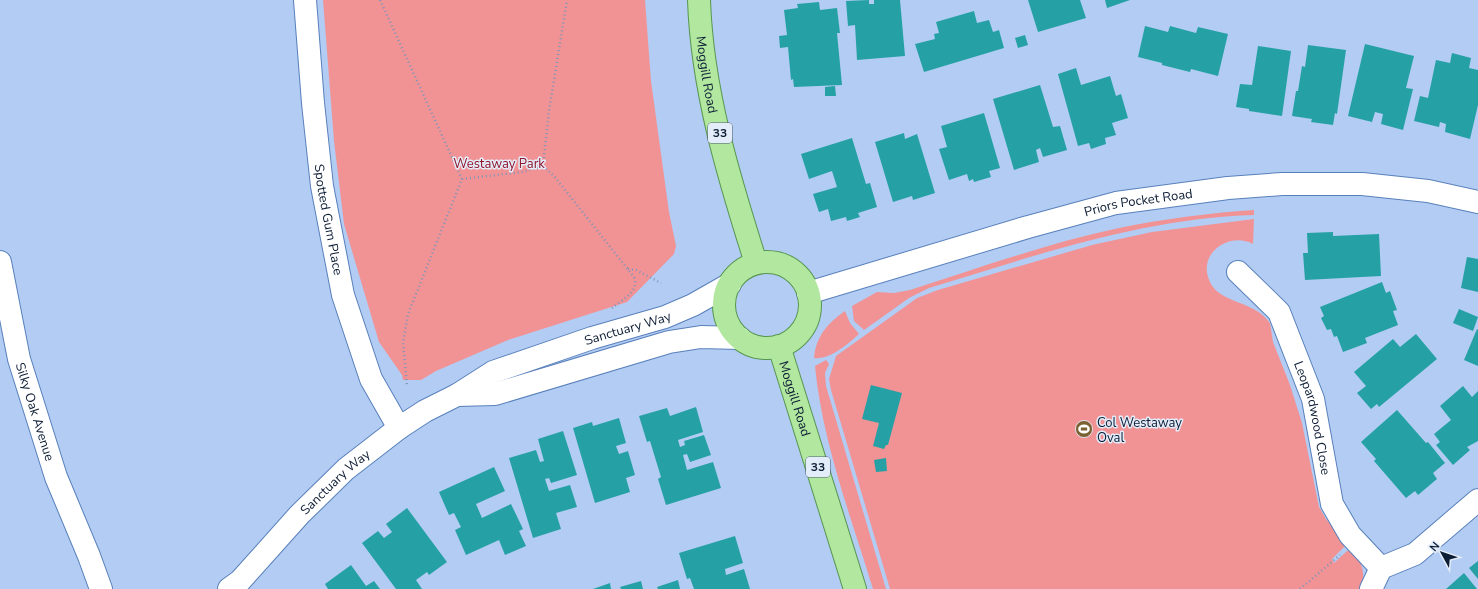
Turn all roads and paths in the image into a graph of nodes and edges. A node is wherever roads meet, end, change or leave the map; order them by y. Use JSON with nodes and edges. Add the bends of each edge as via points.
{"nodes":[{"id":1,"x":306,"y":0,"type":"edge"},
{"id":2,"x":380,"y":0,"type":"edge"},
{"id":3,"x":567,"y":0,"type":"edge"},
{"id":4,"x":699,"y":0,"type":"edge"},
{"id":5,"x":543,"y":166,"type":"junction"},
{"id":6,"x":462,"y":179,"type":"junction"},
{"id":7,"x":1478,"y":202,"type":"edge"},
{"id":8,"x":0,"y":262,"type":"edge"},
{"id":9,"x":756,"y":263,"type":"junction"},
{"id":10,"x":628,"y":269,"type":"junction"},
{"id":11,"x":1238,"y":272,"type":"dead end"},
{"id":12,"x":661,"y":283,"type":"dead end"},
{"id":13,"x":730,"y":284,"type":"junction"},
{"id":14,"x":808,"y":293,"type":"junction"},
{"id":15,"x":606,"y":313,"type":"dead end"},
{"id":16,"x":740,"y":338,"type":"junction"},
{"id":17,"x":779,"y":346,"type":"junction"},
{"id":18,"x":407,"y":386,"type":"dead end"},
{"id":19,"x":456,"y":395,"type":"junction"},
{"id":20,"x":399,"y":428,"type":"junction"},
{"id":21,"x":1478,"y":500,"type":"edge"},
{"id":22,"x":1344,"y":552,"type":"dead end"},
{"id":23,"x":89,"y":556,"type":"junction"},
{"id":24,"x":1381,"y":568,"type":"junction"},
{"id":25,"x":234,"y":586,"type":"edge"},
{"id":26,"x":101,"y":589,"type":"edge"},
{"id":27,"x":114,"y":589,"type":"edge"},
{"id":28,"x":855,"y":589,"type":"edge"},
{"id":29,"x":1300,"y":589,"type":"edge"},
{"id":30,"x":1371,"y":589,"type":"edge"}],
"edges":[{"from":1,"to":20,"type":"street","name":"Spotted Gum Place","via":[[322,186],[343,294],[371,379]]},
{"from":2,"to":6,"type":"path"},
{"from":3,"to":5,"type":"path"},
{"from":4,"to":9,"type":"main road","name":"Moggill Road","number":"33","via":[[706,70],[733,190]]},
{"from":5,"to":6,"type":"path","via":[[522,172]]},
{"from":5,"to":10,"type":"path","via":[[554,176]]},
{"from":6,"to":18,"type":"path","via":[[408,314],[403,342]]},
{"from":7,"to":14,"type":"street","name":"Priors Pocket Road","via":[[1428,192],[1362,184],[1282,184],[1228,188],[1116,203]]},
{"from":8,"to":23,"type":"street","name":"Silky Oak Avenue","via":[[19,359],[56,477]]},
{"from":9,"to":13,"type":"main road","via":[[737,275]]},
{"from":9,"to":14,"type":"main road","via":[[782,264],[794,271],[803,281]]},
{"from":10,"to":12,"type":"path","via":[[636,270]]},
{"from":10,"to":15,"type":"path","via":[[636,282],[635,288]]},
{"from":11,"to":24,"type":"street","name":"Leopardwood Close","via":[[1279,312],[1313,398],[1332,504],[1350,535]]},
{"from":13,"to":16,"type":"main road","via":[[725,298],[725,313],[730,327]]},
{"from":13,"to":19,"type":"street","name":"Sanctuary Way","via":[[666,317],[592,338],[493,372]]},
{"from":14,"to":17,"type":"main road","via":[[810,306],[804,325],[791,340]]},
{"from":16,"to":17,"type":"main road","via":[[758,346]]},
{"from":16,"to":19,"type":"street","name":"Sanctuary Way","via":[[701,337],[669,342],[495,394]]},
{"from":17,"to":28,"type":"main road","name":"Moggill Road","number":"33"},
{"from":19,"to":20,"type":"street","name":"Sanctuary Way"},
{"from":20,"to":25,"type":"street","name":"Sanctuary Way","via":[[346,469],[300,514]]},
{"from":21,"to":24,"type":"street","via":[[1415,554]]},
{"from":22,"to":29,"type":"path"},
{"from":23,"to":26,"type":"street","name":"Silky Oak Avenue"},
{"from":23,"to":27,"type":"street","name":"Silky Oak Avenue"},
{"from":24,"to":30,"type":"street"}]}
